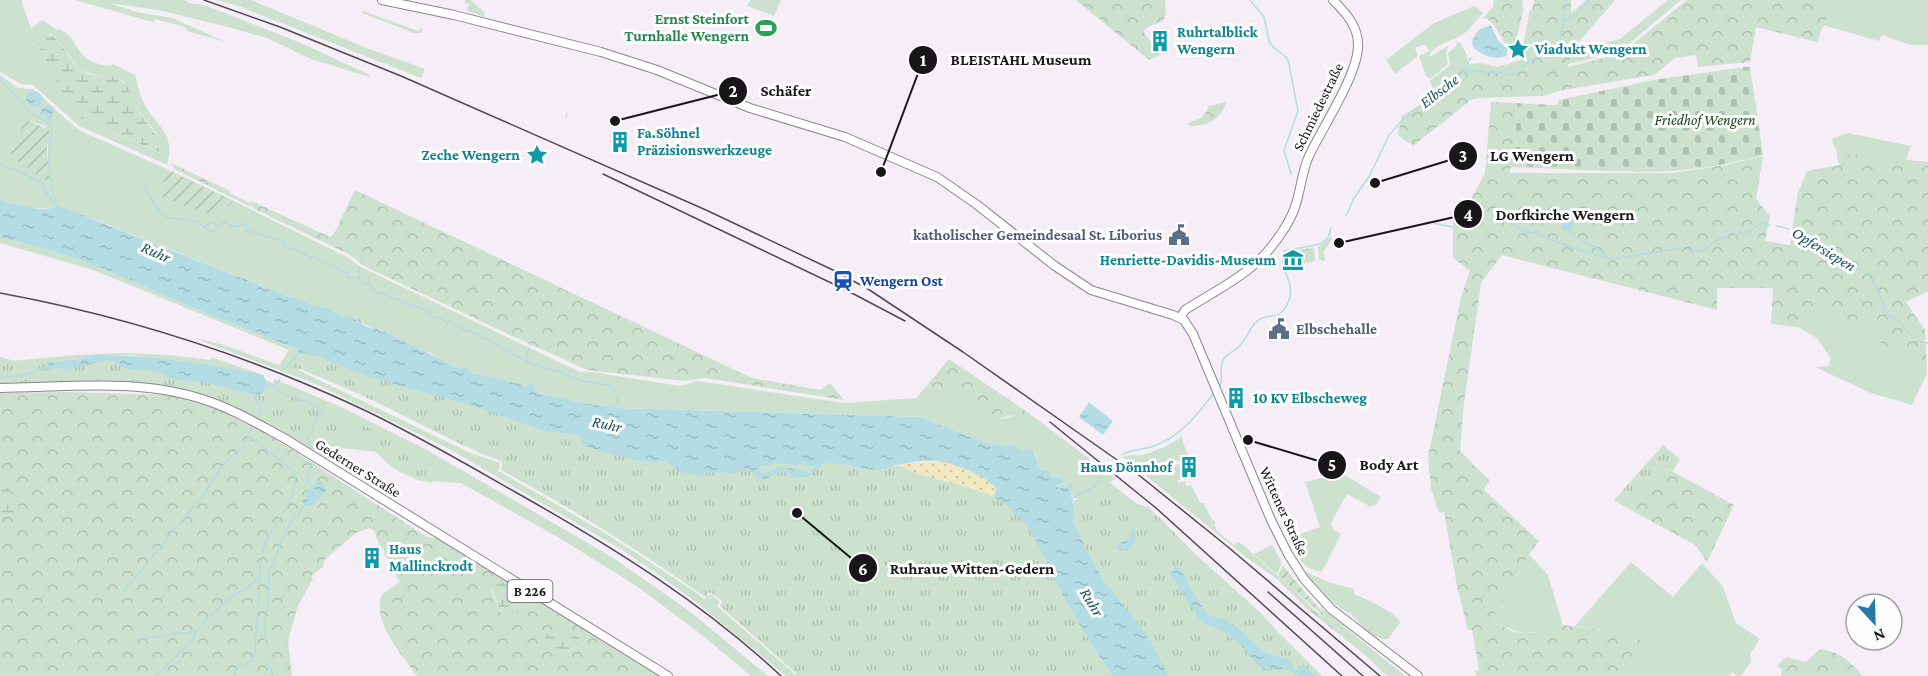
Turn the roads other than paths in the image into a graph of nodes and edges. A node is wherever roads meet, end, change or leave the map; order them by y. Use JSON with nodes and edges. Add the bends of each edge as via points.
{"nodes":[{"id":1,"x":382,"y":0,"type":"edge"},
{"id":2,"x":1333,"y":0,"type":"edge"},
{"id":3,"x":1180,"y":318,"type":"junction"},
{"id":4,"x":0,"y":388,"type":"edge"},
{"id":5,"x":668,"y":676,"type":"edge"},
{"id":6,"x":1418,"y":676,"type":"edge"}],
"edges":[{"from":1,"to":3,"type":"main road","via":[[601,52],[750,108],[845,137],[937,177],[1091,290]]},
{"from":2,"to":3,"type":"main road","name":"Schmiedestraße","via":[[1353,24],[1358,52],[1309,156],[1293,212],[1266,253],[1235,279],[1185,310]]},
{"from":3,"to":6,"type":"main road","name":"Wittener Straße","via":[[1191,330],[1271,520],[1304,579],[1331,609]]},
{"from":4,"to":5,"type":"main road","name":"Gederner Straße","number":"B 226","via":[[157,388],[225,407],[284,438]]}]}
